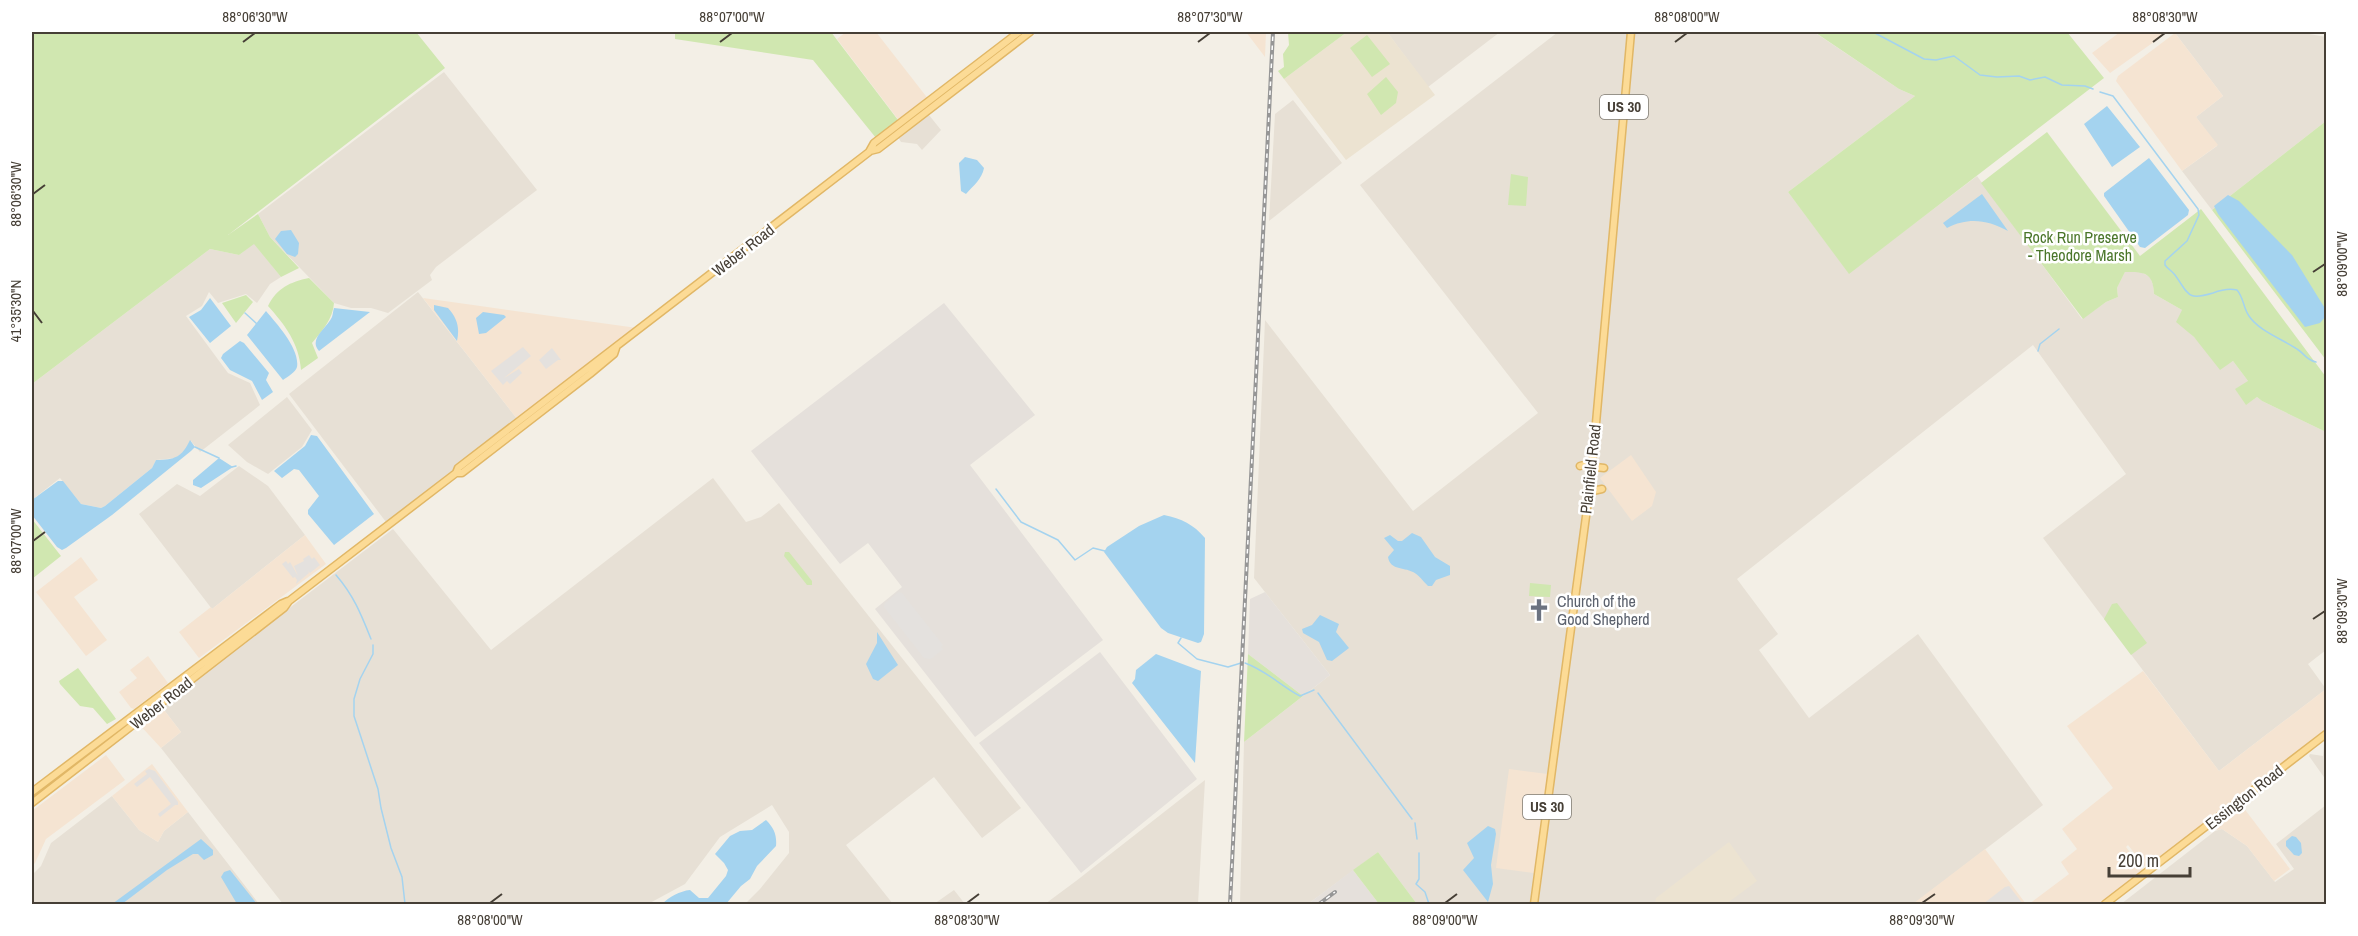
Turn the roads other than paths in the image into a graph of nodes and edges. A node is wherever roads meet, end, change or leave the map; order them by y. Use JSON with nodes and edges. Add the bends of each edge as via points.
{"nodes":[{"id":1,"x":1019,"y":32,"type":"edge"},
{"id":2,"x":1030,"y":32,"type":"edge"},
{"id":3,"x":1631,"y":32,"type":"edge"},
{"id":4,"x":869,"y":152,"type":"junction"},
{"id":5,"x":1592,"y":464,"type":"junction"},
{"id":6,"x":1580,"y":466,"type":"dead end"},
{"id":7,"x":1604,"y":468,"type":"dead end"},
{"id":8,"x":1602,"y":489,"type":"dead end"},
{"id":9,"x":1588,"y":492,"type":"junction"},
{"id":10,"x":289,"y":601,"type":"junction"},
{"id":11,"x":2326,"y":734,"type":"edge"},
{"id":12,"x":32,"y":792,"type":"edge"},
{"id":13,"x":32,"y":803,"type":"edge"},
{"id":14,"x":1534,"y":904,"type":"edge"},
{"id":15,"x":2105,"y":904,"type":"edge"}],
"edges":[{"from":1,"to":4,"type":"main road","name":"Weber Road","via":[[874,143]]},
{"from":2,"to":4,"type":"main road","name":"Weber Road"},
{"from":3,"to":5,"type":"main road","name":"Plainfield Road","number":"US 30"},
{"from":4,"to":10,"type":"main road","name":"Weber Road","via":[[462,473],[456,473]]},
{"from":5,"to":6,"type":"main road"},
{"from":5,"to":7,"type":"main road"},
{"from":5,"to":9,"type":"main road","name":"Plainfield Road","number":"US 30"},
{"from":8,"to":9,"type":"main road"},
{"from":9,"to":14,"type":"main road","name":"Plainfield Road","number":"US 30"},
{"from":10,"to":12,"type":"main road","name":"Weber Road"},
{"from":10,"to":13,"type":"main road","name":"Weber Road"},
{"from":11,"to":15,"type":"main road","name":"Essington Road"}]}
